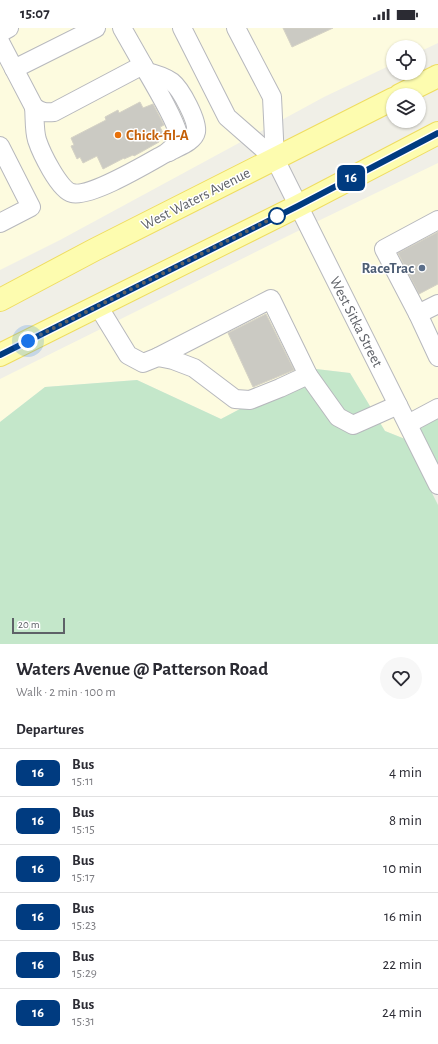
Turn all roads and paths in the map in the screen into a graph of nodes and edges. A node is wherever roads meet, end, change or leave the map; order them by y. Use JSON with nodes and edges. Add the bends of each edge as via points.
{"nodes":[{"id":1,"x":9,"y":28,"type":"edge"},
{"id":2,"x":96,"y":28,"type":"edge"},
{"id":3,"x":122,"y":28,"type":"edge"},
{"id":4,"x":182,"y":28,"type":"edge"},
{"id":5,"x":236,"y":28,"type":"edge"},
{"id":6,"x":0,"y":33,"type":"edge"},
{"id":7,"x":0,"y":42,"type":"edge"},
{"id":8,"x":145,"y":68,"type":"junction"},
{"id":9,"x":14,"y":69,"type":"junction"},
{"id":10,"x":438,"y":76,"type":"edge"},
{"id":11,"x":414,"y":88,"type":"edge"},
{"id":12,"x":386,"y":103,"type":"edge"},
{"id":13,"x":34,"y":107,"type":"junction"},
{"id":14,"x":438,"y":133,"type":"edge"},
{"id":15,"x":0,"y":146,"type":"edge"},
{"id":16,"x":275,"y":159,"type":"junction"},
{"id":17,"x":298,"y":206,"type":"junction"},
{"id":18,"x":438,"y":220,"type":"edge"},
{"id":19,"x":0,"y":223,"type":"edge"},
{"id":20,"x":0,"y":300,"type":"edge"},
{"id":21,"x":438,"y":304,"type":"edge"},
{"id":22,"x":98,"y":306,"type":"junction"},
{"id":23,"x":418,"y":314,"type":"junction"},
{"id":24,"x":0,"y":355,"type":"edge"},
{"id":25,"x":158,"y":357,"type":"junction"},
{"id":26,"x":438,"y":357,"type":"edge"},
{"id":27,"x":308,"y":375,"type":"junction"},
{"id":28,"x":398,"y":405,"type":"junction"},
{"id":29,"x":438,"y":408,"type":"edge"},
{"id":30,"x":408,"y":424,"type":"junction"},
{"id":31,"x":438,"y":484,"type":"edge"}],
"edges":[{"from":1,"to":6,"type":"street"},
{"from":2,"to":9,"type":"street"},
{"from":3,"to":8,"type":"street"},
{"from":4,"to":16,"type":"street","via":[[227,117]]},
{"from":5,"to":16,"type":"street","via":[[272,97]]},
{"from":7,"to":9,"type":"street"},
{"from":8,"to":13,"type":"street","via":[[54,112],[40,112]]},
{"from":8,"to":13,"type":"street","via":[[175,124],[178,136],[175,145],[166,153],[97,189],[83,193],[71,193],[64,189],[37,139]]},
{"from":9,"to":13,"type":"street"},
{"from":10,"to":11,"type":"main road"},
{"from":12,"to":16,"type":"main road","name":"West Waters Avenue"},
{"from":14,"to":17,"type":"main road"},
{"from":15,"to":19,"type":"street","via":[[31,207]]},
{"from":16,"to":17,"type":"street","name":"West Sitka Street"},
{"from":16,"to":20,"type":"main road","name":"West Waters Avenue"},
{"from":17,"to":22,"type":"main road"},
{"from":17,"to":28,"type":"street","name":"West Sitka Street"},
{"from":18,"to":23,"type":"street","via":[[384,249]]},
{"from":21,"to":23,"type":"street"},
{"from":22,"to":24,"type":"main road"},
{"from":22,"to":25,"type":"street","via":[[128,355],[143,363]]},
{"from":23,"to":26,"type":"street"},
{"from":25,"to":27,"type":"street","via":[[194,368],[235,399],[250,400]]},
{"from":25,"to":27,"type":"street","via":[[270,299]]},
{"from":27,"to":28,"type":"street","via":[[338,417],[353,425]]},
{"from":28,"to":30,"type":"street","name":"West Sitka Street"},
{"from":29,"to":30,"type":"street"},
{"from":30,"to":31,"type":"street","name":"West Sitka Street"}]}
